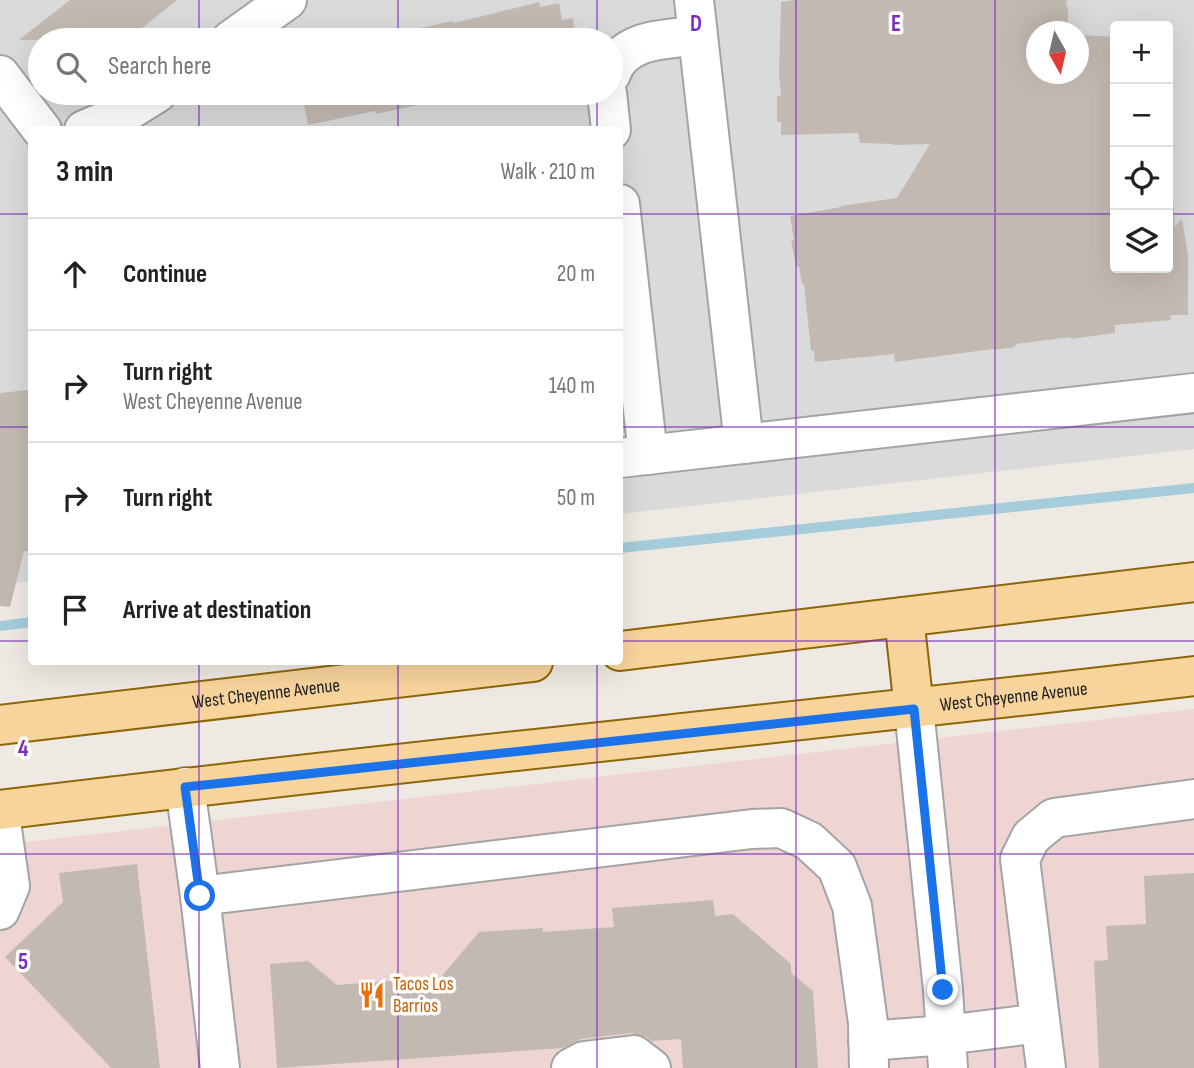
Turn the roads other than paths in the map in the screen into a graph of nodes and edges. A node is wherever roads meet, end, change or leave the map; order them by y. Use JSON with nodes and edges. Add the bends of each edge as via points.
{"nodes":[{"id":1,"x":287,"y":0,"type":"edge"},
{"id":2,"x":696,"y":18,"type":"edge"},
{"id":3,"x":248,"y":28,"type":"edge"},
{"id":4,"x":623,"y":55,"type":"edge"},
{"id":5,"x":0,"y":75,"type":"edge"},
{"id":6,"x":138,"y":105,"type":"edge"},
{"id":7,"x":608,"y":105,"type":"edge"},
{"id":8,"x":39,"y":126,"type":"edge"},
{"id":9,"x":94,"y":126,"type":"edge"},
{"id":10,"x":611,"y":126,"type":"edge"},
{"id":11,"x":623,"y":258,"type":"edge"},
{"id":12,"x":1194,"y":393,"type":"edge"},
{"id":13,"x":744,"y":444,"type":"junction"},
{"id":14,"x":634,"y":457,"type":"edge"},
{"id":15,"x":1194,"y":582,"type":"edge"},
{"id":16,"x":904,"y":617,"type":"junction"},
{"id":17,"x":623,"y":651,"type":"edge"},
{"id":18,"x":508,"y":665,"type":"edge"},
{"id":19,"x":1194,"y":676,"type":"edge"},
{"id":20,"x":914,"y":709,"type":"junction"},
{"id":21,"x":0,"y":725,"type":"edge"},
{"id":22,"x":185,"y":787,"type":"junction"},
{"id":23,"x":1194,"y":799,"type":"edge"},
{"id":24,"x":0,"y":812,"type":"edge"},
{"id":25,"x":200,"y":896,"type":"junction"},
{"id":26,"x":0,"y":910,"type":"edge"},
{"id":27,"x":1040,"y":1023,"type":"junction"},
{"id":28,"x":947,"y":1051,"type":"edge"},
{"id":29,"x":869,"y":1054,"type":"edge"},
{"id":30,"x":220,"y":1068,"type":"edge"},
{"id":31,"x":571,"y":1068,"type":"edge"},
{"id":32,"x":651,"y":1068,"type":"edge"},
{"id":33,"x":1046,"y":1068,"type":"edge"}],
"edges":[{"from":1,"to":3,"type":"street"},
{"from":2,"to":4,"type":"street"},
{"from":2,"to":13,"type":"street"},
{"from":5,"to":8,"type":"street"},
{"from":6,"to":9,"type":"street"},
{"from":7,"to":10,"type":"street"},
{"from":11,"to":14,"type":"street"},
{"from":12,"to":13,"type":"street"},
{"from":13,"to":14,"type":"street"},
{"from":15,"to":16,"type":"main road"},
{"from":16,"to":17,"type":"main road"},
{"from":16,"to":20,"type":"main road"},
{"from":18,"to":21,"type":"main road","name":"West Cheyenne Avenue"},
{"from":19,"to":20,"type":"main road","name":"West Cheyenne Avenue"},
{"from":20,"to":22,"type":"main road","name":"West Cheyenne Avenue"},
{"from":20,"to":28,"type":"street"},
{"from":22,"to":24,"type":"main road","name":"West Cheyenne Avenue"},
{"from":22,"to":25,"type":"street"},
{"from":23,"to":27,"type":"street","via":[[1054,818],[1031,836],[1020,859]]},
{"from":24,"to":26,"type":"street","via":[[10,886]]},
{"from":25,"to":29,"type":"street","via":[[781,828],[809,841],[837,867],[852,906]]},
{"from":25,"to":30,"type":"street"},
{"from":27,"to":28,"type":"street"},
{"from":27,"to":33,"type":"street"},
{"from":28,"to":29,"type":"street"},
{"from":31,"to":32,"type":"street","via":[[584,1061],[634,1055]]}]}
